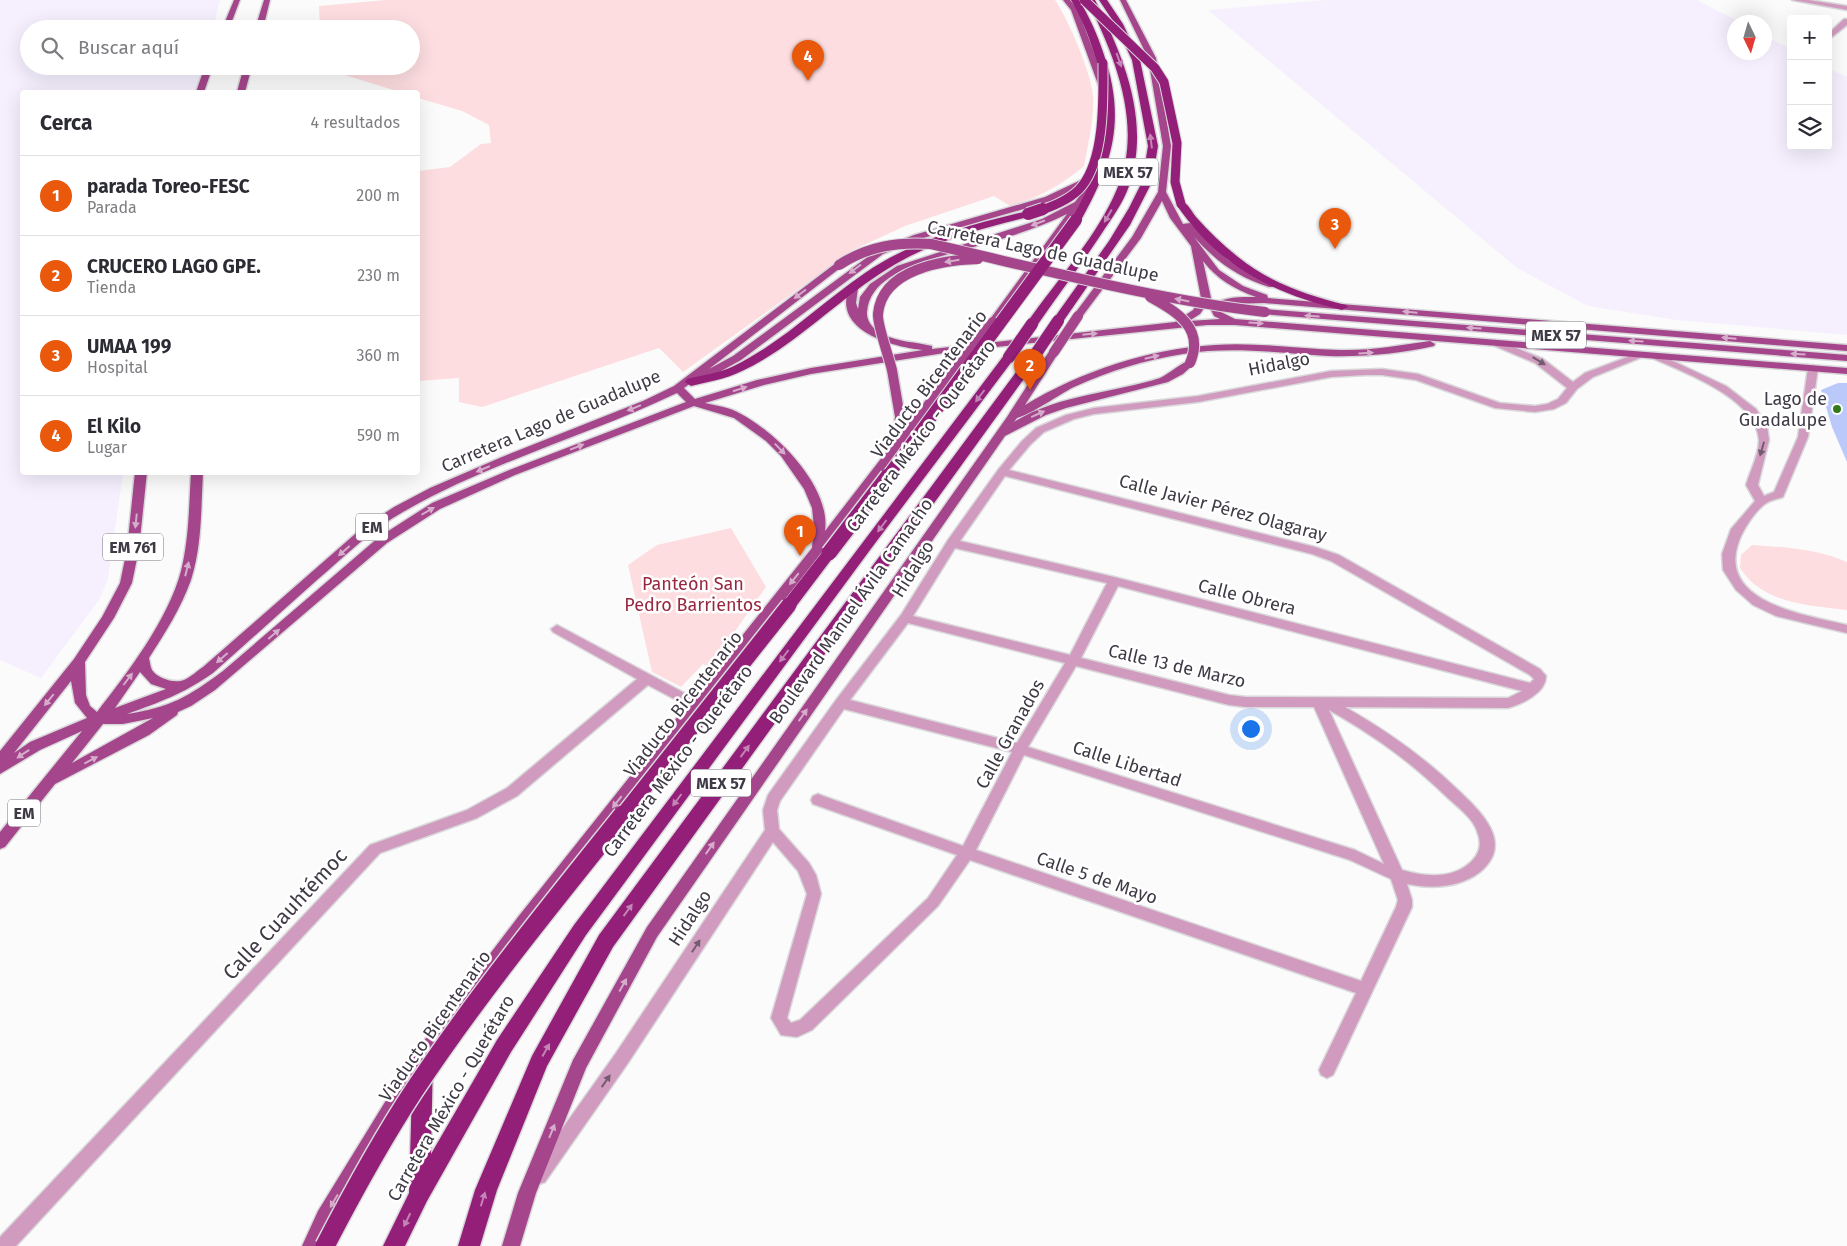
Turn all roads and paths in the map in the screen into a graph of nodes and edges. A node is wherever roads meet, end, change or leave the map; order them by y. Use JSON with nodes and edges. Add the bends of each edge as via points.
{"nodes":[{"id":1,"x":237,"y":0,"type":"edge"},
{"id":2,"x":267,"y":0,"type":"edge"},
{"id":3,"x":1066,"y":0,"type":"edge"},
{"id":4,"x":1075,"y":0,"type":"edge"},
{"id":5,"x":1084,"y":0,"type":"edge"},
{"id":6,"x":1091,"y":0,"type":"edge"},
{"id":7,"x":1103,"y":0,"type":"edge"},
{"id":8,"x":1123,"y":0,"type":"edge"},
{"id":9,"x":1796,"y":0,"type":"edge"},
{"id":10,"x":1847,"y":8,"type":"edge"},
{"id":11,"x":229,"y":20,"type":"edge"},
{"id":12,"x":261,"y":20,"type":"edge"},
{"id":13,"x":1847,"y":21,"type":"edge"},
{"id":14,"x":1832,"y":34,"type":"edge"},
{"id":15,"x":1104,"y":63,"type":"junction"},
{"id":16,"x":206,"y":75,"type":"edge"},
{"id":17,"x":246,"y":75,"type":"edge"},
{"id":18,"x":201,"y":90,"type":"edge"},
{"id":19,"x":242,"y":90,"type":"edge"},
{"id":20,"x":1095,"y":175,"type":"junction"},
{"id":21,"x":1163,"y":196,"type":"junction"},
{"id":22,"x":1082,"y":201,"type":"junction"},
{"id":23,"x":1207,"y":236,"type":"junction"},
{"id":24,"x":1195,"y":247,"type":"junction"},
{"id":25,"x":1000,"y":260,"type":"junction"},
{"id":26,"x":1220,"y":260,"type":"junction"},
{"id":27,"x":1272,"y":285,"type":"junction"},
{"id":28,"x":853,"y":288,"type":"junction"},
{"id":29,"x":1126,"y":288,"type":"junction"},
{"id":30,"x":1294,"y":303,"type":"junction"},
{"id":31,"x":1342,"y":307,"type":"junction"},
{"id":32,"x":1235,"y":322,"type":"junction"},
{"id":33,"x":1157,"y":327,"type":"junction"},
{"id":34,"x":878,"y":336,"type":"junction"},
{"id":35,"x":1452,"y":341,"type":"junction"},
{"id":36,"x":1499,"y":344,"type":"junction"},
{"id":37,"x":957,"y":348,"type":"junction"},
{"id":38,"x":1847,"y":348,"type":"edge"},
{"id":39,"x":1642,"y":355,"type":"junction"},
{"id":40,"x":1656,"y":356,"type":"junction"},
{"id":41,"x":1847,"y":358,"type":"edge"},
{"id":42,"x":1813,"y":368,"type":"junction"},
{"id":43,"x":1847,"y":371,"type":"edge"},
{"id":44,"x":691,"y":382,"type":"junction"},
{"id":45,"x":678,"y":388,"type":"junction"},
{"id":46,"x":1573,"y":388,"type":"junction"},
{"id":47,"x":693,"y":403,"type":"junction"},
{"id":48,"x":1012,"y":418,"type":"junction"},
{"id":49,"x":997,"y":440,"type":"junction"},
{"id":50,"x":890,"y":458,"type":"junction"},
{"id":51,"x":1002,"y":472,"type":"junction"},
{"id":52,"x":141,"y":475,"type":"edge"},
{"id":53,"x":197,"y":475,"type":"edge"},
{"id":54,"x":1761,"y":501,"type":"junction"},
{"id":55,"x":398,"y":510,"type":"junction"},
{"id":56,"x":412,"y":521,"type":"junction"},
{"id":57,"x":366,"y":531,"type":"junction"},
{"id":58,"x":383,"y":540,"type":"junction"},
{"id":59,"x":952,"y":544,"type":"junction"},
{"id":60,"x":822,"y":553,"type":"junction"},
{"id":61,"x":1114,"y":581,"type":"junction"},
{"id":62,"x":905,"y":618,"type":"junction"},
{"id":63,"x":557,"y":628,"type":"dead end"},
{"id":64,"x":1847,"y":629,"type":"edge"},
{"id":65,"x":143,"y":658,"type":"junction"},
{"id":66,"x":1073,"y":660,"type":"junction"},
{"id":67,"x":79,"y":662,"type":"junction"},
{"id":68,"x":647,"y":678,"type":"junction"},
{"id":69,"x":185,"y":686,"type":"junction"},
{"id":70,"x":1533,"y":689,"type":"junction"},
{"id":71,"x":685,"y":699,"type":"dead end"},
{"id":72,"x":841,"y":703,"type":"junction"},
{"id":73,"x":1324,"y":703,"type":"junction"},
{"id":74,"x":180,"y":706,"type":"junction"},
{"id":75,"x":99,"y":718,"type":"junction"},
{"id":76,"x":1020,"y":749,"type":"junction"},
{"id":77,"x":0,"y":761,"type":"edge"},
{"id":78,"x":0,"y":769,"type":"edge"},
{"id":79,"x":48,"y":782,"type":"junction"},
{"id":80,"x":818,"y":800,"type":"dead end"},
{"id":81,"x":772,"y":831,"type":"junction"},
{"id":82,"x":0,"y":843,"type":"edge"},
{"id":83,"x":966,"y":853,"type":"junction"},
{"id":84,"x":1397,"y":875,"type":"junction"},
{"id":85,"x":1365,"y":989,"type":"junction"},
{"id":86,"x":423,"y":1055,"type":"junction"},
{"id":87,"x":1326,"y":1070,"type":"dead end"},
{"id":88,"x":527,"y":1193,"type":"junction"},
{"id":89,"x":420,"y":1194,"type":"junction"},
{"id":90,"x":4,"y":1246,"type":"edge"},
{"id":91,"x":311,"y":1246,"type":"edge"},
{"id":92,"x":326,"y":1246,"type":"edge"},
{"id":93,"x":394,"y":1246,"type":"edge"},
{"id":94,"x":469,"y":1246,"type":"edge"},
{"id":95,"x":510,"y":1246,"type":"edge"}],
"edges":[{"from":1,"to":11,"type":"main road"},
{"from":2,"to":12,"type":"main road"},
{"from":3,"to":20,"type":"main road","via":[[1074,10],[1102,80],[1104,143]]},
{"from":4,"to":15,"type":"highway","name":"Viaducto Bicentenario"},
{"from":5,"to":23,"type":"highway","bridge":true,"via":[[1154,68],[1164,82],[1177,144],[1175,182],[1181,204]]},
{"from":6,"to":89,"type":"highway","name":"Carretera México - Querétaro","number":"MEX 57","one_way":true,"bridge":true,"via":[[1120,60],[1128,89],[1133,146],[1124,187],[1098,232],[1009,357],[580,930],[504,1046]]},
{"from":94,"to":7,"type":"highway","number":"MEX 57","one_way":true,"bridge":true,"via":[[486,1190],[539,1062],[606,941],[1035,355],[1139,198],[1153,146],[1136,60]]},
{"from":8,"to":21,"type":"main road","name":"Boulevard Manuel Ávila Camacho","via":[[1152,58],[1168,146]]},
{"from":9,"to":10,"type":"street"},
{"from":13,"to":14,"type":"street"},
{"from":15,"to":28,"type":"highway","bridge":true,"via":[[1100,125],[1094,158],[1087,180],[1070,197],[1052,206],[923,247],[881,268]]},
{"from":15,"to":60,"type":"highway","name":"Viaducto Bicentenario","bridge":true,"via":[[1112,101],[1111,136],[1109,151],[1094,190],[1028,286]]},
{"from":16,"to":18,"type":"main road"},
{"from":17,"to":19,"type":"main road"},
{"from":20,"to":22,"type":"main road"},
{"from":20,"to":44,"type":"main road","one_way":true,"via":[[1079,186],[1048,199],[917,237],[880,252],[737,358]]},
{"from":21,"to":24,"type":"main road"},
{"from":21,"to":26,"type":"main road"},
{"from":21,"to":48,"type":"main road","name":"Boulevard Manuel Ávila Camacho","bridge":true,"via":[[1078,316]]},
{"from":22,"to":34,"type":"main road","one_way":true,"via":[[1041,222],[891,272],[869,292],[863,307],[865,324]]},
{"from":22,"to":50,"type":"main road","bridge":true},
{"from":23,"to":26,"type":"highway"},
{"from":23,"to":27,"type":"highway","via":[[1243,267]]},
{"from":24,"to":30,"type":"main road","via":[[1216,272],[1232,284],[1261,297]]},
{"from":24,"to":33,"type":"main road","via":[[1206,293],[1204,303],[1184,320]]},
{"from":25,"to":29,"type":"main road","name":"Carretera Lago de Guadalupe","number":"MEX 57","bridge":true},
{"from":25,"to":45,"type":"main road","name":"Carretera Lago de Guadalupe","one_way":true,"bridge":true,"via":[[942,246],[909,243],[865,251],[839,265]]},
{"from":25,"to":50,"type":"main road","one_way":true,"bridge":true,"via":[[975,259],[938,264],[912,273],[891,286],[881,300],[878,315],[900,417]]},
{"from":26,"to":27,"type":"main road","via":[[1244,275]]},
{"from":27,"to":31,"type":"highway","via":[[1305,298]]},
{"from":28,"to":34,"type":"main road","via":[[850,303],[853,314],[862,326]]},
{"from":28,"to":44,"type":"highway","via":[[751,361],[729,372]]},
{"from":41,"to":29,"type":"main road","name":"Carretera Lago de Guadalupe","number":"MEX 57","one_way":true,"bridge":true,"via":[[1265,312],[1214,306]]},
{"from":49,"to":29,"type":"main road","one_way":true,"bridge":true,"via":[[1043,412],[1155,383],[1173,376],[1190,363],[1196,351],[1196,338],[1185,320],[1159,302]]},
{"from":30,"to":31,"type":"main road"},
{"from":30,"to":32,"type":"main road","via":[[1230,300],[1216,305],[1217,314],[1224,320]]},
{"from":38,"to":31,"type":"main road","one_way":true},
{"from":32,"to":33,"type":"main road","name":"Carretera Lago de Guadalupe"},
{"from":32,"to":35,"type":"main road","name":"Carretera Lago de Guadalupe","one_way":true},
{"from":37,"to":33,"type":"main road","name":"Carretera Lago de Guadalupe","one_way":true},
{"from":34,"to":37,"type":"main road","via":[[909,346]]},
{"from":35,"to":36,"type":"main road","name":"Carretera Lago de Guadalupe","number":"MEX 57"},
{"from":48,"to":35,"type":"main road","one_way":true,"via":[[1047,396],[1082,380],[1134,361],[1173,352],[1237,347],[1359,353]]},
{"from":36,"to":39,"type":"main road","name":"Carretera Lago de Guadalupe","number":"MEX 57"},
{"from":36,"to":46,"type":"street","one_way":true,"via":[[1539,361]]},
{"from":47,"to":37,"type":"main road","name":"Carretera Lago de Guadalupe","one_way":true,"via":[[811,371]]},
{"from":39,"to":40,"type":"main road","name":"Carretera Lago de Guadalupe","number":"MEX 57"},
{"from":39,"to":46,"type":"street","name":"Hidalgo","via":[[1589,375]]},
{"from":40,"to":42,"type":"main road","name":"Carretera Lago de Guadalupe","number":"MEX 57"},
{"from":40,"to":54,"type":"street","one_way":true,"via":[[1704,378],[1740,399],[1753,411],[1765,440],[1752,485]]},
{"from":42,"to":43,"type":"main road","name":"Carretera Lago de Guadalupe","number":"MEX 57"},
{"from":42,"to":54,"type":"street","via":[[1803,437],[1779,494]]},
{"from":44,"to":45,"type":"main road"},
{"from":45,"to":47,"type":"main road"},
{"from":45,"to":55,"type":"main road","name":"Carretera Lago de Guadalupe","number":"EM","one_way":true,"via":[[434,491]]},
{"from":46,"to":51,"type":"street","name":"Hidalgo","via":[[1562,401],[1550,407],[1518,409],[1499,406],[1434,382],[1400,374],[1331,374],[1227,395],[1111,408],[1070,417],[1040,430]]},
{"from":56,"to":47,"type":"main road","name":"Carretera Lago de Guadalupe","number":"EM","one_way":true,"via":[[436,506],[511,473]]},
{"from":47,"to":60,"type":"main road","one_way":true,"via":[[714,406],[738,416],[787,456],[818,506]]},
{"from":48,"to":49,"type":"main road","name":"Boulevard Manuel Ávila Camacho","number":"MEX 57"},
{"from":88,"to":49,"type":"main road","name":"Boulevard Manuel Ávila Camacho","number":"MEX 57","one_way":true,"via":[[579,1065],[652,932]]},
{"from":50,"to":60,"type":"main road"},
{"from":51,"to":59,"type":"street","name":"Hidalgo"},
{"from":51,"to":70,"type":"street","name":"Calle Javier Pérez Olagaray","via":[[1335,558],[1535,672],[1540,680]]},
{"from":52,"to":67,"type":"main road","number":"EM 761","one_way":true,"via":[[126,583]]},
{"from":65,"to":53,"type":"main road","one_way":true,"via":[[187,572],[196,513]]},
{"from":54,"to":64,"type":"street","via":[[1738,529],[1728,554],[1729,570],[1740,587],[1756,602],[1780,613]]},
{"from":55,"to":56,"type":"main road","via":[[394,515],[396,520]]},
{"from":55,"to":57,"type":"main road","name":"Carretera Lago de Guadalupe","number":"EM"},
{"from":56,"to":58,"type":"main road","name":"Carretera Lago de Guadalupe","number":"EM"},
{"from":57,"to":58,"type":"main road","via":[[381,530],[385,534]]},
{"from":57,"to":69,"type":"main road","name":"Carretera Lago de Guadalupe","number":"EM","one_way":true,"via":[[208,670]]},
{"from":74,"to":58,"type":"main road","name":"Carretera Lago de Guadalupe","number":"EM","one_way":true,"via":[[228,674]]},
{"from":59,"to":61,"type":"street","name":"Calle Obrera"},
{"from":59,"to":62,"type":"street","name":"Hidalgo"},
{"from":60,"to":86,"type":"main road","one_way":true,"via":[[523,922]]},
{"from":60,"to":92,"type":"highway","name":"Viaducto Bicentenario","bridge":true,"via":[[665,762],[508,957],[437,1054],[385,1135]]},
{"from":61,"to":66,"type":"street","name":"Calle Granados"},
{"from":61,"to":70,"type":"street","name":"Calle Obrera"},
{"from":62,"to":66,"type":"street","name":"Calle 13 de Marzo"},
{"from":62,"to":72,"type":"street","name":"Hidalgo"},
{"from":63,"to":68,"type":"street"},
{"from":65,"to":69,"type":"main road","via":[[144,670],[152,679],[166,685]]},
{"from":75,"to":65,"type":"main road","one_way":true},
{"from":66,"to":73,"type":"street","name":"Calle 13 de Marzo","via":[[1229,700]]},
{"from":66,"to":76,"type":"street","name":"Calle Granados"},
{"from":67,"to":75,"type":"main road","via":[[77,691],[90,712]]},
{"from":67,"to":77,"type":"main road","one_way":true},
{"from":68,"to":71,"type":"street"},
{"from":68,"to":90,"type":"street","name":"Calle Cuauhtémoc","via":[[512,792],[472,814],[375,849]]},
{"from":69,"to":75,"type":"main road","name":"Carretera Lago de Guadalupe","number":"EM"},
{"from":70,"to":73,"type":"street","name":"Calle 13 de Marzo","via":[[1516,701],[1508,702]]},
{"from":72,"to":76,"type":"street","name":"Calle Libertad"},
{"from":72,"to":81,"type":"street","name":"Hidalgo","via":[[773,799],[770,810]]},
{"from":73,"to":84,"type":"street"},
{"from":73,"to":84,"type":"street","via":[[1377,732],[1422,764],[1474,814],[1486,832],[1488,849],[1481,863],[1470,873],[1441,880]]},
{"from":74,"to":75,"type":"main road","name":"Carretera Lago de Guadalupe","via":[[132,718]]},
{"from":79,"to":74,"type":"main road","number":"EM","one_way":true,"via":[[144,731]]},
{"from":75,"to":78,"type":"main road","name":"Carretera Lago de Guadalupe","number":"EM","one_way":true,"via":[[35,746]]},
{"from":75,"to":79,"type":"main road"},
{"from":76,"to":83,"type":"street","name":"Calle Granados"},
{"from":76,"to":84,"type":"street","name":"Calle Libertad","via":[[1355,856]]},
{"from":79,"to":82,"type":"main road","number":"EM"},
{"from":80,"to":83,"type":"street","name":"Calle 5 de Mayo"},
{"from":81,"to":83,"type":"street","name":"Calle Granados","via":[[807,870],[814,894],[779,1018],[788,1030],[806,1025],[933,902]]},
{"from":88,"to":81,"type":"street","name":"Hidalgo","one_way":true,"via":[[622,1058]]},
{"from":83,"to":85,"type":"street","name":"Calle 5 de Mayo"},
{"from":84,"to":85,"type":"street","via":[[1404,906]]},
{"from":85,"to":87,"type":"street"},
{"from":86,"to":89,"type":"highway"},
{"from":86,"to":91,"type":"main road","one_way":true,"via":[[324,1217]]},
{"from":88,"to":95,"type":"main road","name":"Boulevard Manuel Ávila Camacho","number":"MEX 57"},
{"from":89,"to":93,"type":"highway","name":"Carretera México - Querétaro","number":"MEX 57","one_way":true}]}
